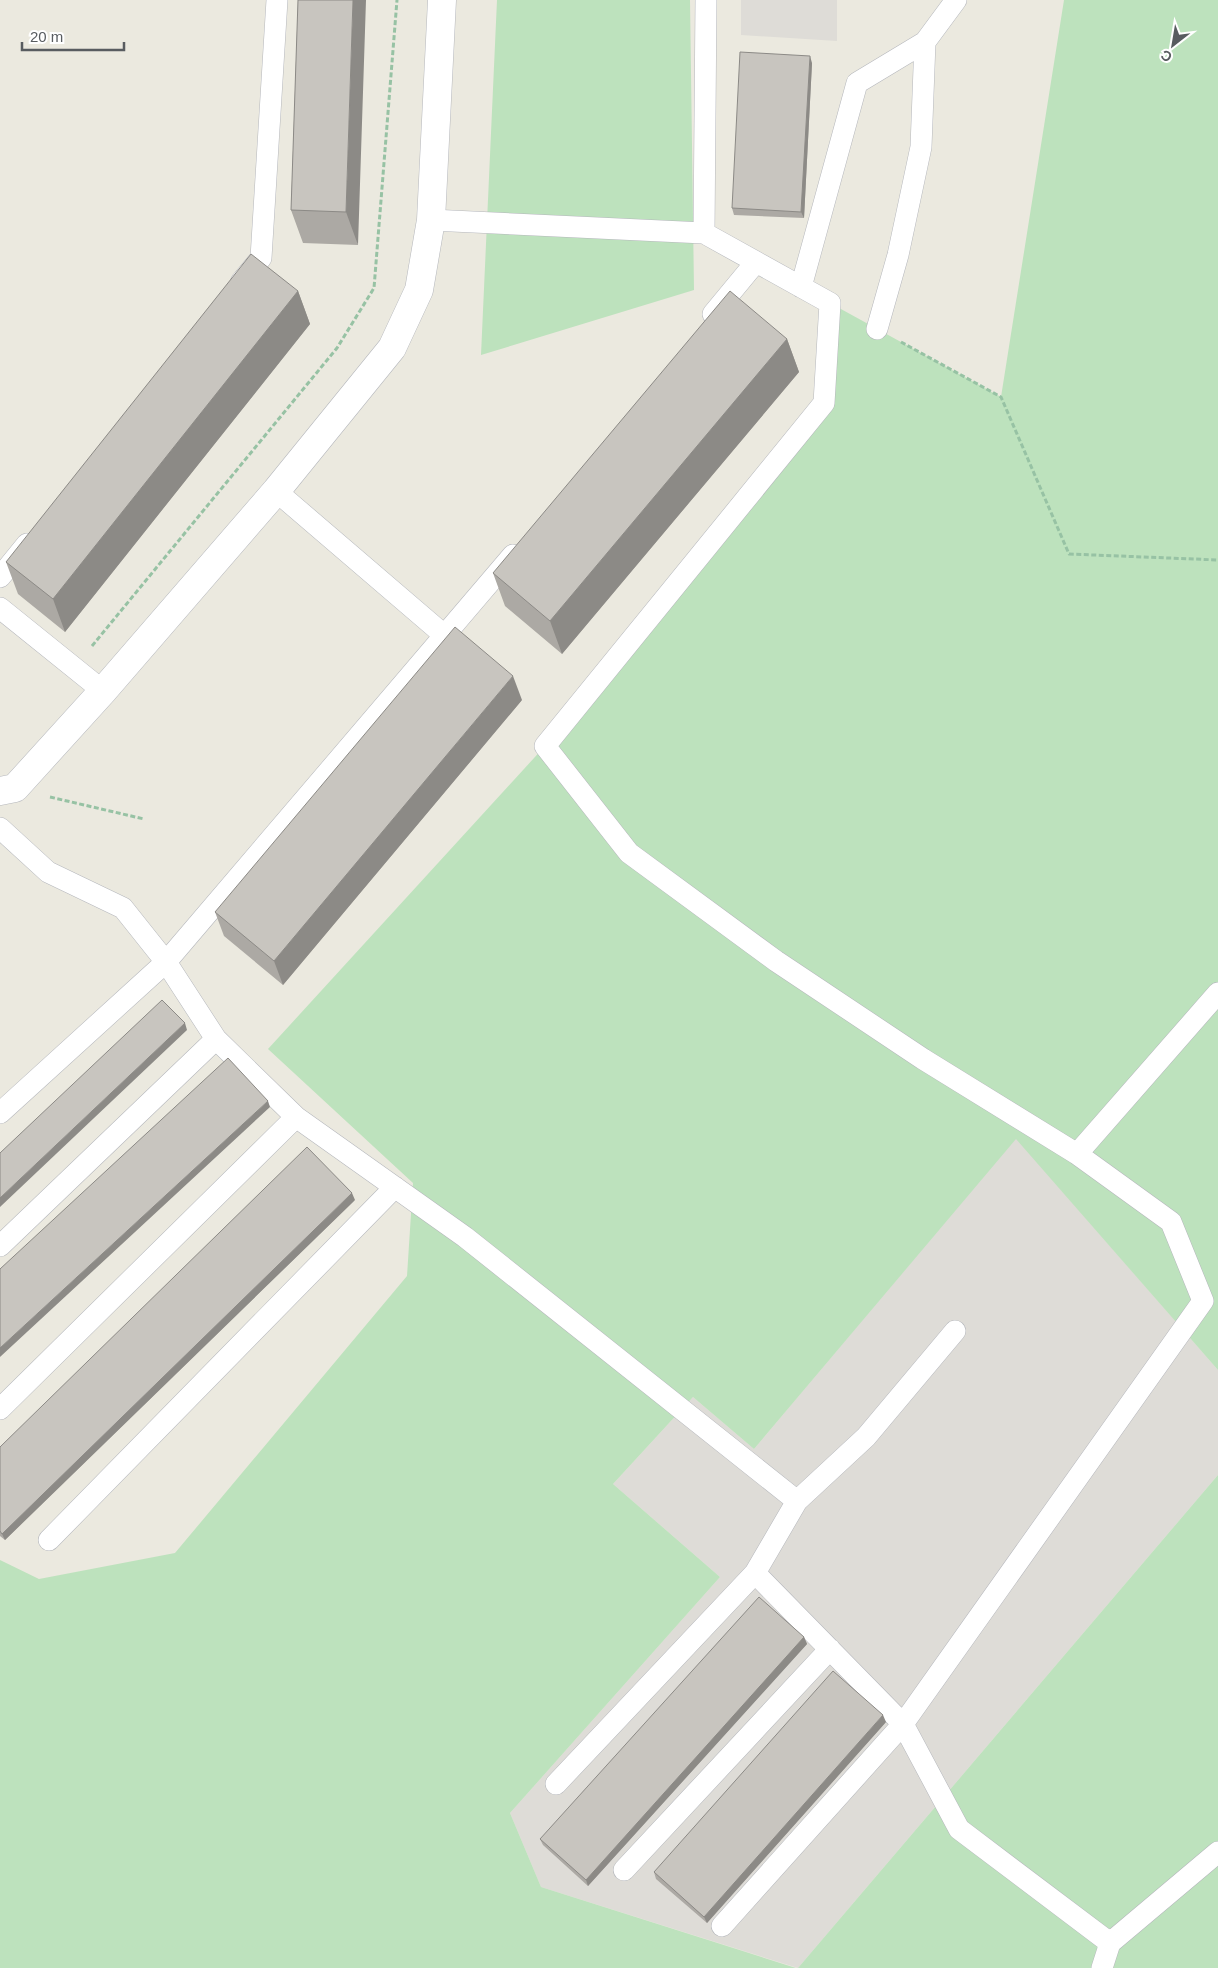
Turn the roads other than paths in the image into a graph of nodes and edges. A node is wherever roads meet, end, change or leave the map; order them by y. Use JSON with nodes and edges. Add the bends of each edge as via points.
{"nodes":[{"id":1,"x":276,"y":0,"type":"edge"},
{"id":2,"x":442,"y":0,"type":"edge"},
{"id":3,"x":706,"y":0,"type":"edge"},
{"id":4,"x":956,"y":0,"type":"edge"},
{"id":5,"x":925,"y":42,"type":"junction"},
{"id":6,"x":431,"y":220,"type":"junction"},
{"id":7,"x":704,"y":233,"type":"junction"},
{"id":8,"x":756,"y":262,"type":"junction"},
{"id":9,"x":802,"y":286,"type":"junction"},
{"id":10,"x":230,"y":296,"type":"edge"},
{"id":11,"x":877,"y":329,"type":"road end"},
{"id":12,"x":700,"y":330,"type":"edge"},
{"id":13,"x":276,"y":491,"type":"junction"},
{"id":14,"x":37,"y":531,"type":"edge"},
{"id":15,"x":526,"y":539,"type":"edge"},
{"id":16,"x":0,"y":577,"type":"edge"},
{"id":17,"x":0,"y":608,"type":"edge"},
{"id":18,"x":444,"y":635,"type":"junction"},
{"id":19,"x":103,"y":691,"type":"junction"},
{"id":20,"x":8,"y":790,"type":"edge"},
{"id":21,"x":0,"y":828,"type":"edge"},
{"id":22,"x":166,"y":962,"type":"junction"},
{"id":23,"x":1218,"y":993,"type":"edge"},
{"id":24,"x":216,"y":1040,"type":"junction"},
{"id":25,"x":0,"y":1113,"type":"edge"},
{"id":26,"x":296,"y":1117,"type":"junction"},
{"id":27,"x":1077,"y":1154,"type":"junction"},
{"id":28,"x":395,"y":1187,"type":"junction"},
{"id":29,"x":0,"y":1246,"type":"edge"},
{"id":30,"x":955,"y":1331,"type":"dead end"},
{"id":31,"x":0,"y":1409,"type":"edge"},
{"id":32,"x":797,"y":1501,"type":"junction"},
{"id":33,"x":49,"y":1540,"type":"dead end"},
{"id":34,"x":755,"y":1573,"type":"junction"},
{"id":35,"x":830,"y":1649,"type":"junction"},
{"id":36,"x":903,"y":1724,"type":"junction"},
{"id":37,"x":556,"y":1784,"type":"dead end"},
{"id":38,"x":1218,"y":1852,"type":"edge"},
{"id":39,"x":624,"y":1870,"type":"dead end"},
{"id":40,"x":722,"y":1926,"type":"dead end"},
{"id":41,"x":1110,"y":1943,"type":"junction"},
{"id":42,"x":1102,"y":1968,"type":"edge"}],
"edges":[{"from":1,"to":10,"type":"lane","via":[[261,258]]},
{"from":2,"to":6,"type":"street"},
{"from":3,"to":7,"type":"lane"},
{"from":4,"to":5,"type":"lane"},
{"from":5,"to":9,"type":"lane","via":[[857,83]]},
{"from":5,"to":11,"type":"lane","via":[[921,147],[898,255]]},
{"from":6,"to":7,"type":"lane"},
{"from":6,"to":13,"type":"street","via":[[419,290],[392,348]]},
{"from":7,"to":8,"type":"lane"},
{"from":8,"to":9,"type":"lane"},
{"from":8,"to":12,"type":"lane"},
{"from":9,"to":27,"type":"lane","via":[[830,302],[824,403],[545,746],[629,853],[776,961],[924,1059]]},
{"from":13,"to":18,"type":"lane"},
{"from":13,"to":19,"type":"street"},
{"from":14,"to":16,"type":"lane"},
{"from":15,"to":18,"type":"lane"},
{"from":17,"to":19,"type":"lane"},
{"from":18,"to":22,"type":"lane"},
{"from":19,"to":20,"type":"street"},
{"from":21,"to":22,"type":"lane","via":[[48,872],[123,908]]},
{"from":22,"to":24,"type":"lane"},
{"from":22,"to":25,"type":"lane"},
{"from":23,"to":27,"type":"lane"},
{"from":24,"to":26,"type":"lane"},
{"from":24,"to":29,"type":"lane"},
{"from":26,"to":28,"type":"lane"},
{"from":26,"to":31,"type":"lane"},
{"from":27,"to":36,"type":"lane","via":[[1171,1222],[1203,1300]]},
{"from":28,"to":32,"type":"lane","via":[[465,1237]]},
{"from":28,"to":33,"type":"lane"},
{"from":30,"to":32,"type":"lane","via":[[866,1438]]},
{"from":32,"to":34,"type":"lane"},
{"from":34,"to":35,"type":"lane"},
{"from":34,"to":37,"type":"lane"},
{"from":35,"to":36,"type":"lane"},
{"from":35,"to":39,"type":"lane"},
{"from":36,"to":40,"type":"lane"},
{"from":36,"to":41,"type":"lane","via":[[959,1829]]},
{"from":38,"to":41,"type":"lane"},
{"from":41,"to":42,"type":"lane"}]}
